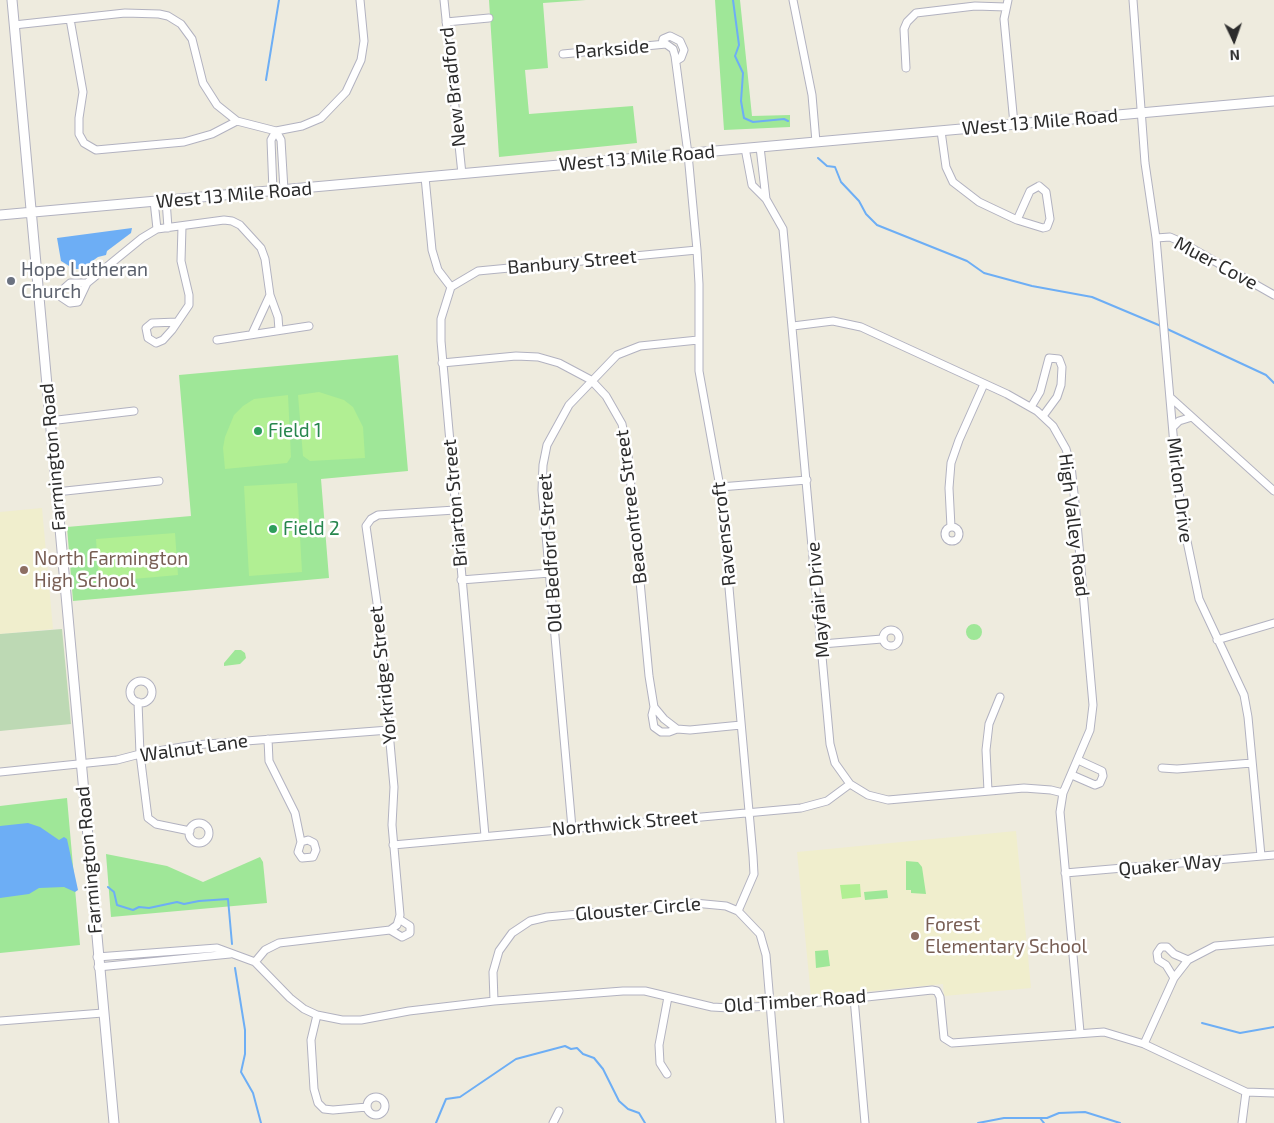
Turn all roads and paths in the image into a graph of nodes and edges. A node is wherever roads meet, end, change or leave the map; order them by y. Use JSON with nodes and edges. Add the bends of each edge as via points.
{"nodes":[{"id":1,"x":12,"y":0,"type":"edge"},
{"id":2,"x":360,"y":0,"type":"edge"},
{"id":3,"x":444,"y":0,"type":"edge"},
{"id":4,"x":793,"y":0,"type":"edge"},
{"id":5,"x":1133,"y":0,"type":"edge"},
{"id":6,"x":1007,"y":4,"type":"edge"},
{"id":7,"x":489,"y":18,"type":"dead end"},
{"id":8,"x":70,"y":19,"type":"junction"},
{"id":9,"x":446,"y":22,"type":"junction"},
{"id":10,"x":14,"y":25,"type":"junction"},
{"id":11,"x":562,"y":54,"type":"dead end"},
{"id":12,"x":906,"y":68,"type":"dead end"},
{"id":13,"x":1274,"y":101,"type":"edge"},
{"id":14,"x":1140,"y":113,"type":"junction"},
{"id":15,"x":237,"y":121,"type":"junction"},
{"id":16,"x":1014,"y":124,"type":"junction"},
{"id":17,"x":276,"y":131,"type":"junction"},
{"id":18,"x":941,"y":131,"type":"junction"},
{"id":19,"x":816,"y":142,"type":"junction"},
{"id":20,"x":760,"y":147,"type":"junction"},
{"id":21,"x":745,"y":148,"type":"junction"},
{"id":22,"x":688,"y":154,"type":"junction"},
{"id":23,"x":462,"y":174,"type":"junction"},
{"id":24,"x":425,"y":177,"type":"junction"},
{"id":25,"x":284,"y":190,"type":"junction"},
{"id":26,"x":273,"y":191,"type":"junction"},
{"id":27,"x":766,"y":199,"type":"junction"},
{"id":28,"x":166,"y":200,"type":"junction"},
{"id":29,"x":154,"y":201,"type":"junction"},
{"id":30,"x":32,"y":212,"type":"junction"},
{"id":31,"x":0,"y":215,"type":"edge"},
{"id":32,"x":1017,"y":220,"type":"junction"},
{"id":33,"x":182,"y":226,"type":"junction"},
{"id":34,"x":168,"y":228,"type":"junction"},
{"id":35,"x":157,"y":229,"type":"junction"},
{"id":36,"x":1156,"y":238,"type":"junction"},
{"id":37,"x":697,"y":250,"type":"junction"},
{"id":38,"x":87,"y":283,"type":"dead end"},
{"id":39,"x":451,"y":287,"type":"junction"},
{"id":40,"x":270,"y":295,"type":"junction"},
{"id":41,"x":1274,"y":295,"type":"edge"},
{"id":42,"x":177,"y":322,"type":"dead end"},
{"id":43,"x":310,"y":326,"type":"dead end"},
{"id":44,"x":793,"y":326,"type":"junction"},
{"id":45,"x":279,"y":330,"type":"junction"},
{"id":46,"x":252,"y":334,"type":"junction"},
{"id":47,"x":217,"y":340,"type":"dead end"},
{"id":48,"x":698,"y":340,"type":"junction"},
{"id":49,"x":442,"y":363,"type":"junction"},
{"id":50,"x":591,"y":380,"type":"junction"},
{"id":51,"x":984,"y":384,"type":"junction"},
{"id":52,"x":1170,"y":397,"type":"junction"},
{"id":53,"x":1031,"y":407,"type":"junction"},
{"id":54,"x":134,"y":411,"type":"dead end"},
{"id":55,"x":1043,"y":416,"type":"junction"},
{"id":56,"x":1192,"y":418,"type":"junction"},
{"id":57,"x":49,"y":421,"type":"junction"},
{"id":58,"x":1173,"y":427,"type":"junction"},
{"id":59,"x":807,"y":480,"type":"junction"},
{"id":60,"x":159,"y":481,"type":"dead end"},
{"id":61,"x":720,"y":488,"type":"junction"},
{"id":62,"x":1274,"y":491,"type":"edge"},
{"id":63,"x":56,"y":492,"type":"junction"},
{"id":64,"x":455,"y":510,"type":"junction"},
{"id":65,"x":951,"y":527,"type":"dead end"},
{"id":66,"x":550,"y":573,"type":"junction"},
{"id":67,"x":461,"y":580,"type":"junction"},
{"id":68,"x":1274,"y":623,"type":"edge"},
{"id":69,"x":882,"y":638,"type":"dead end"},
{"id":70,"x":1217,"y":640,"type":"junction"},
{"id":71,"x":822,"y":644,"type":"junction"},
{"id":72,"x":1000,"y":697,"type":"dead end"},
{"id":73,"x":138,"y":702,"type":"dead end"},
{"id":74,"x":654,"y":707,"type":"junction"},
{"id":75,"x":741,"y":725,"type":"junction"},
{"id":76,"x":677,"y":729,"type":"junction"},
{"id":77,"x":389,"y":730,"type":"junction"},
{"id":78,"x":268,"y":739,"type":"junction"},
{"id":79,"x":140,"y":754,"type":"junction"},
{"id":80,"x":1078,"y":760,"type":"junction"},
{"id":81,"x":1252,"y":763,"type":"junction"},
{"id":82,"x":81,"y":764,"type":"junction"},
{"id":83,"x":1162,"y":768,"type":"dead end"},
{"id":84,"x":0,"y":772,"type":"edge"},
{"id":85,"x":1072,"y":775,"type":"junction"},
{"id":86,"x":850,"y":784,"type":"junction"},
{"id":87,"x":988,"y":791,"type":"junction"},
{"id":88,"x":1063,"y":793,"type":"junction"},
{"id":89,"x":749,"y":812,"type":"junction"},
{"id":90,"x":572,"y":828,"type":"junction"},
{"id":91,"x":190,"y":831,"type":"dead end"},
{"id":92,"x":486,"y":836,"type":"junction"},
{"id":93,"x":301,"y":842,"type":"dead end"},
{"id":94,"x":393,"y":845,"type":"junction"},
{"id":95,"x":1274,"y":855,"type":"edge"},
{"id":96,"x":1261,"y":856,"type":"junction"},
{"id":97,"x":1065,"y":873,"type":"junction"},
{"id":98,"x":738,"y":911,"type":"junction"},
{"id":99,"x":400,"y":919,"type":"junction"},
{"id":100,"x":390,"y":930,"type":"junction"},
{"id":101,"x":1274,"y":941,"type":"edge"},
{"id":102,"x":174,"y":951,"type":"junction"},
{"id":103,"x":230,"y":954,"type":"junction"},
{"id":104,"x":98,"y":956,"type":"junction"},
{"id":105,"x":1188,"y":960,"type":"junction"},
{"id":106,"x":175,"y":961,"type":"junction"},
{"id":107,"x":255,"y":962,"type":"junction"},
{"id":108,"x":98,"y":967,"type":"junction"},
{"id":109,"x":1174,"y":978,"type":"junction"},
{"id":110,"x":668,"y":997,"type":"junction"},
{"id":111,"x":854,"y":998,"type":"junction"},
{"id":112,"x":494,"y":1001,"type":"junction"},
{"id":113,"x":771,"y":1006,"type":"junction"},
{"id":114,"x":103,"y":1013,"type":"junction"},
{"id":115,"x":318,"y":1015,"type":"junction"},
{"id":116,"x":0,"y":1021,"type":"edge"},
{"id":117,"x":1080,"y":1032,"type":"junction"},
{"id":118,"x":1144,"y":1044,"type":"junction"},
{"id":119,"x":667,"y":1074,"type":"dead end"},
{"id":120,"x":1246,"y":1092,"type":"junction"},
{"id":121,"x":1274,"y":1093,"type":"edge"},
{"id":122,"x":367,"y":1107,"type":"dead end"},
{"id":123,"x":559,"y":1111,"type":"dead end"},
{"id":124,"x":114,"y":1123,"type":"edge"},
{"id":125,"x":553,"y":1123,"type":"edge"},
{"id":126,"x":780,"y":1123,"type":"edge"},
{"id":127,"x":865,"y":1123,"type":"edge"},
{"id":128,"x":1242,"y":1123,"type":"edge"}],
"edges":[{"from":1,"to":10,"type":"street","name":"Farmington Road"},
{"from":2,"to":17,"type":"street","via":[[364,41],[361,60],[346,92],[321,118]]},
{"from":3,"to":9,"type":"street","name":"New Bradford"},
{"from":4,"to":19,"type":"street","via":[[812,95]]},
{"from":5,"to":14,"type":"street","name":"Mirlon Drive"},
{"from":6,"to":12,"type":"street","via":[[916,13],[904,29]]},
{"from":6,"to":16,"type":"street","via":[[1004,19]]},
{"from":7,"to":9,"type":"street"},
{"from":8,"to":10,"type":"street"},
{"from":8,"to":15,"type":"street","via":[[125,13],[159,14],[174,19],[192,39],[203,83],[217,105]]},
{"from":8,"to":15,"type":"street","via":[[83,92],[78,118],[79,134],[84,143],[96,150],[184,142],[212,134]]},
{"from":9,"to":23,"type":"street","name":"New Bradford"},
{"from":10,"to":30,"type":"street","name":"Farmington Road"},
{"from":11,"to":22,"type":"street","name":"Parkside","via":[[669,45],[676,61]]},
{"from":13,"to":14,"type":"street","name":"West 13 Mile Road"},
{"from":14,"to":16,"type":"street","name":"West 13 Mile Road"},
{"from":14,"to":36,"type":"street","name":"Mirlon Drive"},
{"from":15,"to":17,"type":"street"},
{"from":16,"to":18,"type":"street","name":"West 13 Mile Road"},
{"from":17,"to":25,"type":"street","via":[[281,140]]},
{"from":17,"to":26,"type":"street","via":[[270,140]]},
{"from":18,"to":19,"type":"street","name":"West 13 Mile Road"},
{"from":18,"to":32,"type":"street","via":[[946,167],[953,182],[979,202]]},
{"from":19,"to":20,"type":"street","name":"West 13 Mile Road"},
{"from":20,"to":21,"type":"street","name":"West 13 Mile Road"},
{"from":20,"to":27,"type":"street","name":"Mayfair Drive"},
{"from":21,"to":22,"type":"street","name":"West 13 Mile Road"},
{"from":21,"to":27,"type":"street","name":"Mayfair Drive","via":[[752,185]]},
{"from":22,"to":23,"type":"street","name":"West 13 Mile Road"},
{"from":22,"to":37,"type":"street","name":"Ravenscroft"},
{"from":23,"to":24,"type":"street","name":"West 13 Mile Road"},
{"from":24,"to":25,"type":"street","name":"West 13 Mile Road"},
{"from":24,"to":39,"type":"street","via":[[432,250],[438,270]]},
{"from":25,"to":26,"type":"street","name":"West 13 Mile Road"},
{"from":26,"to":28,"type":"street","name":"West 13 Mile Road"},
{"from":27,"to":44,"type":"street","name":"Mayfair Drive","via":[[783,229]]},
{"from":28,"to":29,"type":"street","name":"West 13 Mile Road"},
{"from":28,"to":34,"type":"street"},
{"from":29,"to":30,"type":"street","name":"West 13 Mile Road"},
{"from":29,"to":35,"type":"street"},
{"from":30,"to":31,"type":"street","name":"West 13 Mile Road"},
{"from":30,"to":57,"type":"street","name":"Farmington Road"},
{"from":32,"to":32,"type":"street","via":[[1039,228],[1047,227],[1050,219],[1044,188],[1039,186],[1030,191]]},
{"from":33,"to":34,"type":"street"},
{"from":33,"to":40,"type":"street","via":[[224,220],[240,225],[261,248]]},
{"from":33,"to":42,"type":"street","via":[[181,261],[189,305]]},
{"from":34,"to":35,"type":"street"},
{"from":35,"to":38,"type":"street"},
{"from":36,"to":41,"type":"street","name":"Muer Cove","via":[[1170,237],[1179,241]]},
{"from":36,"to":52,"type":"street","name":"Mirlon Drive"},
{"from":37,"to":39,"type":"street","name":"Banbury Street","via":[[478,271]]},
{"from":37,"to":48,"type":"street","name":"Ravenscroft"},
{"from":39,"to":49,"type":"street","name":"Briarton Street","via":[[441,320]]},
{"from":40,"to":45,"type":"street"},
{"from":40,"to":46,"type":"street"},
{"from":43,"to":45,"type":"street"},
{"from":44,"to":51,"type":"street","name":"High Valley Road","via":[[833,321],[861,327]]},
{"from":44,"to":59,"type":"street","name":"Mayfair Drive"},
{"from":45,"to":46,"type":"street"},
{"from":46,"to":47,"type":"street"},
{"from":48,"to":50,"type":"street","name":"Old Bedford Street","via":[[634,347],[617,355]]},
{"from":48,"to":61,"type":"street","name":"Ravenscroft","via":[[701,380]]},
{"from":49,"to":50,"type":"street","name":"Beacontree Street","via":[[538,357],[559,363]]},
{"from":49,"to":64,"type":"street","name":"Briarton Street"},
{"from":50,"to":66,"type":"street","name":"Old Bedford Street","via":[[569,404],[547,445],[542,490]]},
{"from":50,"to":74,"type":"street","name":"Beacontree Street","via":[[606,396],[622,424],[628,455]]},
{"from":51,"to":53,"type":"street","name":"High Valley Road"},
{"from":51,"to":65,"type":"street","via":[[951,463]]},
{"from":52,"to":56,"type":"street"},
{"from":52,"to":58,"type":"street","name":"Mirlon Drive"},
{"from":53,"to":55,"type":"street","name":"High Valley Road"},
{"from":53,"to":55,"type":"street","via":[[1040,392],[1049,358],[1059,359],[1061,385],[1057,397]]},
{"from":54,"to":57,"type":"street"},
{"from":55,"to":80,"type":"street","name":"High Valley Road","via":[[1056,430],[1066,449],[1075,503],[1093,705],[1090,730]]},
{"from":56,"to":58,"type":"street","via":[[1183,418]]},
{"from":56,"to":62,"type":"street"},
{"from":57,"to":63,"type":"street","name":"Farmington Road"},
{"from":58,"to":70,"type":"street","name":"Mirlon Drive","via":[[1192,574]]},
{"from":59,"to":61,"type":"street"},
{"from":59,"to":71,"type":"street","name":"Mayfair Drive"},
{"from":60,"to":63,"type":"street"},
{"from":61,"to":75,"type":"street","name":"Ravenscroft"},
{"from":63,"to":82,"type":"street","name":"Farmington Road"},
{"from":64,"to":67,"type":"street","name":"Briarton Street"},
{"from":64,"to":77,"type":"street","name":"Yorkridge Street","via":[[378,515],[366,526],[378,610]]},
{"from":66,"to":67,"type":"street"},
{"from":66,"to":90,"type":"street","name":"Old Bedford Street"},
{"from":67,"to":92,"type":"street","name":"Briarton Street"},
{"from":68,"to":70,"type":"street"},
{"from":69,"to":71,"type":"street"},
{"from":70,"to":81,"type":"street","name":"Mirlon Drive","via":[[1244,696]]},
{"from":71,"to":86,"type":"street","name":"Mayfair Drive","via":[[831,749],[837,766]]},
{"from":72,"to":87,"type":"street","via":[[989,724],[986,750]]},
{"from":73,"to":79,"type":"street"},
{"from":74,"to":76,"type":"street"},
{"from":74,"to":76,"type":"street","name":"Beacontree Street","via":[[654,727],[661,732]]},
{"from":75,"to":76,"type":"street","name":"Beacontree Street"},
{"from":75,"to":89,"type":"street","name":"Ravenscroft"},
{"from":77,"to":78,"type":"street","name":"Walnut Lane"},
{"from":77,"to":94,"type":"street","name":"Yorkridge Street","via":[[394,788]]},
{"from":78,"to":79,"type":"street","name":"Walnut Lane","via":[[194,745]]},
{"from":78,"to":93,"type":"street","via":[[269,760],[288,797]]},
{"from":79,"to":82,"type":"street","name":"Walnut Lane"},
{"from":79,"to":91,"type":"street","via":[[148,818],[152,822]]},
{"from":80,"to":85,"type":"street","name":"High Valley Road"},
{"from":80,"to":85,"type":"street","via":[[1102,771],[1103,776],[1095,785]]},
{"from":81,"to":83,"type":"street"},
{"from":81,"to":96,"type":"street","name":"Mirlon Drive"},
{"from":82,"to":84,"type":"street","name":"Walnut Lane"},
{"from":82,"to":104,"type":"street","name":"Farmington Road"},
{"from":85,"to":88,"type":"street","name":"High Valley Road"},
{"from":86,"to":87,"type":"street","name":"Mayfair Drive","via":[[868,795],[888,800]]},
{"from":86,"to":89,"type":"street","name":"Northwick Street","via":[[840,794],[817,805]]},
{"from":87,"to":88,"type":"street","name":"Mayfair Drive","via":[[1024,788]]},
{"from":88,"to":97,"type":"street","name":"High Valley Road","via":[[1060,812]]},
{"from":89,"to":90,"type":"street","name":"Northwick Street"},
{"from":89,"to":98,"type":"street","name":"Ravenscroft","via":[[754,874]]},
{"from":90,"to":92,"type":"street","name":"Northwick Street"},
{"from":92,"to":94,"type":"street","name":"Northwick Street"},
{"from":94,"to":99,"type":"street","name":"Yorkridge Street"},
{"from":95,"to":96,"type":"street","name":"Quaker Way"},
{"from":96,"to":97,"type":"street","name":"Quaker Way"},
{"from":97,"to":117,"type":"street","name":"High Valley Road"},
{"from":98,"to":112,"type":"street","name":"Glouster Circle","via":[[713,903],[694,903],[530,921],[512,933],[499,951],[493,972]]},
{"from":98,"to":113,"type":"street","name":"Glouster Circle","via":[[760,934],[766,955]]},
{"from":99,"to":100,"type":"street"},
{"from":99,"to":100,"type":"street","name":"Yorkridge Street","via":[[410,926],[410,934],[402,937]]},
{"from":100,"to":107,"type":"street","name":"Yorkridge Street","via":[[291,940],[272,945]]},
{"from":101,"to":105,"type":"street","via":[[1216,946]]},
{"from":102,"to":103,"type":"street","via":[[217,948]]},
{"from":102,"to":104,"type":"street"},
{"from":102,"to":106,"type":"street"},
{"from":103,"to":106,"type":"street"},
{"from":103,"to":107,"type":"street"},
{"from":104,"to":108,"type":"street","name":"Farmington Road"},
{"from":105,"to":109,"type":"street"},
{"from":105,"to":109,"type":"street","via":[[1167,947],[1160,947],[1158,960],[1166,965]]},
{"from":106,"to":108,"type":"street"},
{"from":107,"to":115,"type":"street","name":"Old Timber Road","via":[[290,998]]},
{"from":108,"to":114,"type":"street","name":"Farmington Road"},
{"from":109,"to":118,"type":"street"},
{"from":110,"to":112,"type":"street","name":"Old Timber Road","via":[[623,990]]},
{"from":110,"to":113,"type":"street","name":"Old Timber Road","via":[[712,1007]]},
{"from":110,"to":119,"type":"street","via":[[660,1045],[660,1063]]},
{"from":111,"to":113,"type":"street","name":"Old Timber Road"},
{"from":111,"to":117,"type":"street","name":"Old Timber Road","via":[[937,991],[944,1038],[952,1043]]},
{"from":111,"to":127,"type":"street"},
{"from":112,"to":115,"type":"street","name":"Old Timber Road","via":[[361,1020]]},
{"from":113,"to":126,"type":"street","name":"Glouster Circle"},
{"from":114,"to":116,"type":"street"},
{"from":114,"to":124,"type":"street","name":"Farmington Road"},
{"from":115,"to":122,"type":"street","via":[[311,1040],[314,1090],[318,1103],[324,1109],[333,1110]]},
{"from":117,"to":118,"type":"street","name":"Old Timber Road","via":[[1104,1032]]},
{"from":118,"to":120,"type":"street","name":"Old Timber Road"},
{"from":120,"to":121,"type":"street","name":"Old Timber Road"},
{"from":120,"to":128,"type":"street"},
{"from":123,"to":125,"type":"street"}]}
